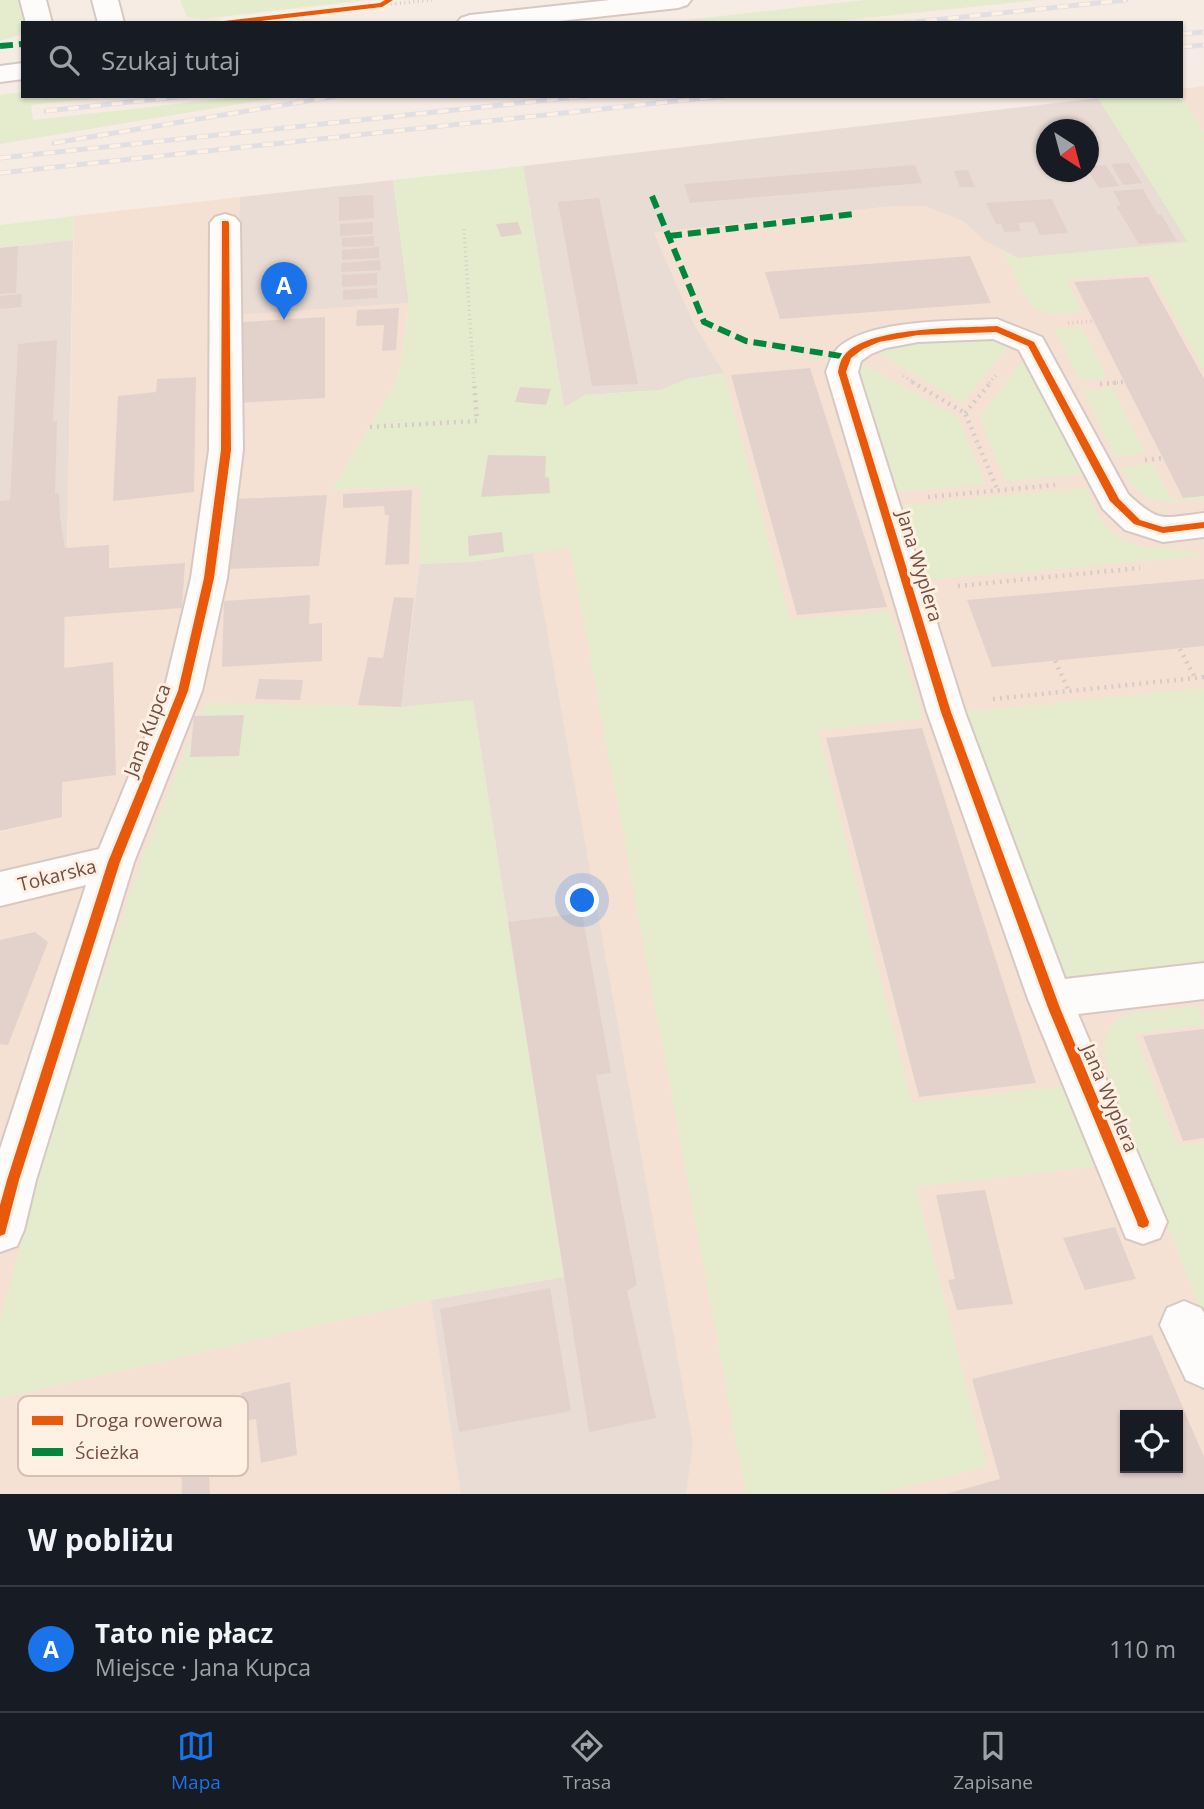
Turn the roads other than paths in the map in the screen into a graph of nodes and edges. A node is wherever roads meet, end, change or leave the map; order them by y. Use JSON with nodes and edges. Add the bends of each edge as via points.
{"nodes":[{"id":1,"x":33,"y":0,"type":"edge"},
{"id":2,"x":105,"y":0,"type":"edge"},
{"id":3,"x":678,"y":0,"type":"edge"},
{"id":4,"x":571,"y":6,"type":"edge"},
{"id":5,"x":515,"y":8,"type":"edge"},
{"id":6,"x":38,"y":21,"type":"edge"},
{"id":7,"x":110,"y":21,"type":"edge"},
{"id":8,"x":476,"y":21,"type":"edge"},
{"id":9,"x":21,"y":71,"type":"edge"},
{"id":10,"x":0,"y":74,"type":"edge"},
{"id":11,"x":225,"y":223,"type":"dead end"},
{"id":12,"x":1204,"y":524,"type":"edge"},
{"id":13,"x":114,"y":862,"type":"junction"},
{"id":14,"x":0,"y":889,"type":"edge"},
{"id":15,"x":1204,"y":981,"type":"edge"},
{"id":16,"x":1051,"y":999,"type":"junction"},
{"id":17,"x":1143,"y":1222,"type":"dead end"},
{"id":18,"x":0,"y":1230,"type":"edge"}],
"edges":[{"from":1,"to":6,"type":"street"},
{"from":2,"to":7,"type":"street"},
{"from":3,"to":4,"type":"street"},
{"from":4,"to":5,"type":"street"},
{"from":5,"to":8,"type":"street"},
{"from":9,"to":10,"type":"street"},
{"from":11,"to":13,"type":"street","name":"Jana Kupca","via":[[226,450],[209,578],[183,691]]},
{"from":12,"to":16,"type":"street","name":"Jana Wyplera","via":[[1163,530],[1137,522],[1115,501],[1031,344],[997,329],[890,337],[864,345],[848,357],[842,372],[944,704]]},
{"from":13,"to":14,"type":"street","name":"Tokarska"},
{"from":13,"to":18,"type":"street","name":"Jana Kupca"},
{"from":15,"to":16,"type":"street"},
{"from":16,"to":17,"type":"street","name":"Jana Wyplera"}]}
